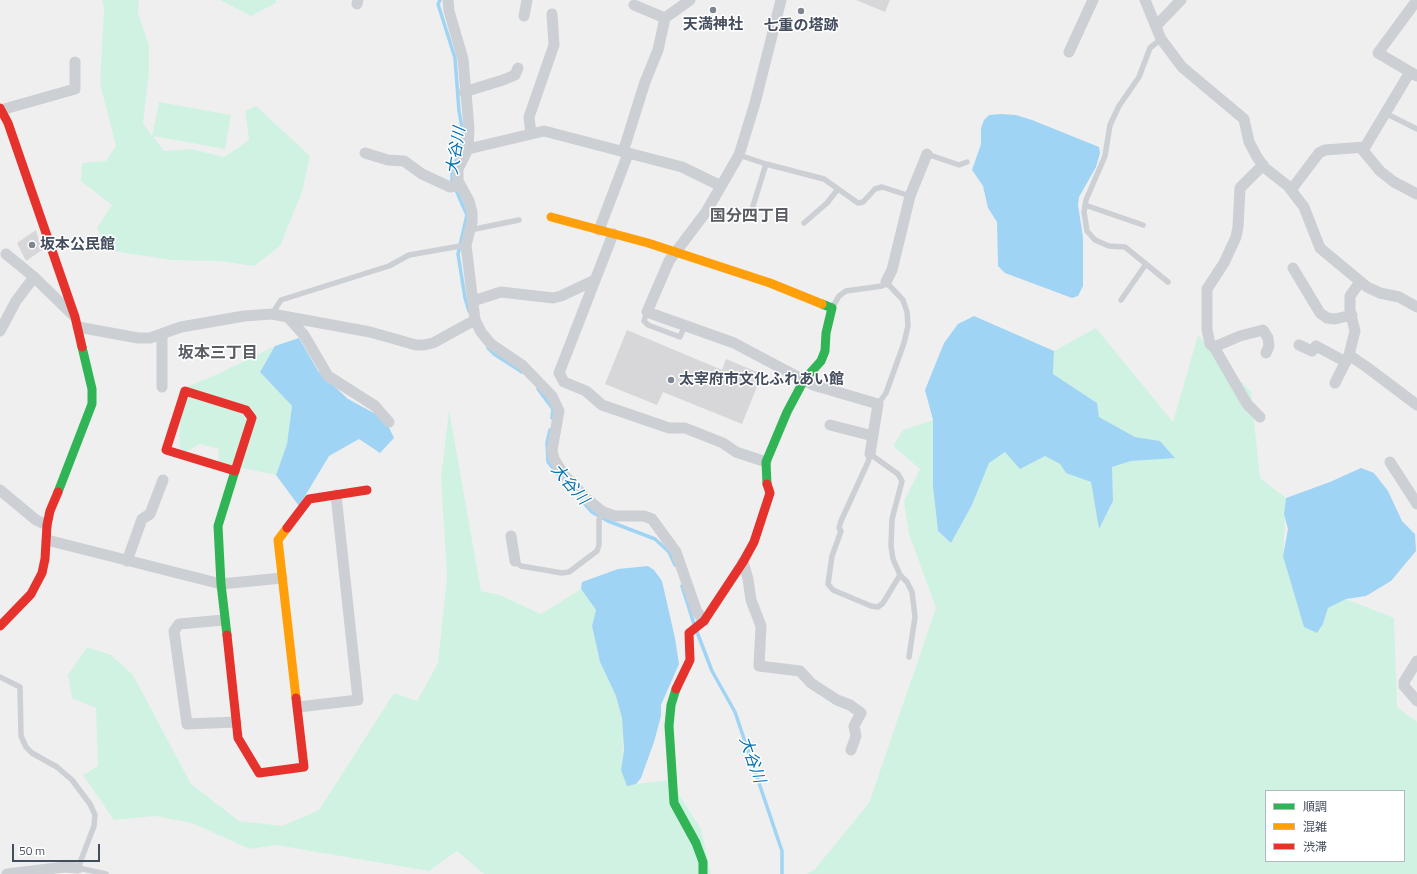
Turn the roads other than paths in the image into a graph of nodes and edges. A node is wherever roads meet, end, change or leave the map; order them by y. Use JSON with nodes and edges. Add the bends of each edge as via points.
{"nodes":[{"id":1,"x":448,"y":0,"type":"edge"},
{"id":2,"x":527,"y":0,"type":"edge"},
{"id":3,"x":690,"y":0,"type":"edge"},
{"id":4,"x":781,"y":0,"type":"edge"},
{"id":5,"x":1093,"y":0,"type":"edge"},
{"id":6,"x":1145,"y":0,"type":"edge"},
{"id":7,"x":1181,"y":0,"type":"edge"},
{"id":8,"x":1417,"y":0,"type":"edge"},
{"id":9,"x":634,"y":5,"type":"dead end"},
{"id":10,"x":552,"y":14,"type":"dead end"},
{"id":11,"x":524,"y":16,"type":"dead end"},
{"id":12,"x":665,"y":18,"type":"junction"},
{"id":13,"x":1157,"y":25,"type":"junction"},
{"id":14,"x":1161,"y":39,"type":"junction"},
{"id":15,"x":1069,"y":52,"type":"dead end"},
{"id":16,"x":75,"y":62,"type":"dead end"},
{"id":17,"x":518,"y":68,"type":"dead end"},
{"id":18,"x":1413,"y":74,"type":"edge"},
{"id":19,"x":464,"y":92,"type":"junction"},
{"id":20,"x":0,"y":109,"type":"edge"},
{"id":21,"x":1385,"y":113,"type":"junction"},
{"id":22,"x":1417,"y":129,"type":"edge"},
{"id":23,"x":531,"y":134,"type":"junction"},
{"id":24,"x":1360,"y":148,"type":"junction"},
{"id":25,"x":468,"y":149,"type":"junction"},
{"id":26,"x":365,"y":153,"type":"dead end"},
{"id":27,"x":625,"y":153,"type":"junction"},
{"id":28,"x":738,"y":154,"type":"junction"},
{"id":29,"x":927,"y":154,"type":"joint"},
{"id":30,"x":967,"y":162,"type":"dead end"},
{"id":31,"x":766,"y":164,"type":"junction"},
{"id":32,"x":1263,"y":165,"type":"junction"},
{"id":33,"x":460,"y":185,"type":"junction"},
{"id":34,"x":721,"y":186,"type":"junction"},
{"id":35,"x":838,"y":189,"type":"junction"},
{"id":36,"x":1291,"y":190,"type":"junction"},
{"id":37,"x":1417,"y":194,"type":"edge"},
{"id":38,"x":910,"y":196,"type":"junction"},
{"id":39,"x":1085,"y":205,"type":"junction"},
{"id":40,"x":753,"y":206,"type":"dead end"},
{"id":41,"x":551,"y":217,"type":"dead end"},
{"id":42,"x":519,"y":220,"type":"dead end"},
{"id":43,"x":804,"y":223,"type":"dead end"},
{"id":44,"x":1143,"y":225,"type":"dead end"},
{"id":45,"x":470,"y":230,"type":"junction"},
{"id":46,"x":599,"y":230,"type":"junction"},
{"id":47,"x":613,"y":234,"type":"junction"},
{"id":48,"x":466,"y":245,"type":"junction"},
{"id":49,"x":674,"y":253,"type":"junction"},
{"id":50,"x":6,"y":254,"type":"dead end"},
{"id":51,"x":1146,"y":264,"type":"junction"},
{"id":52,"x":1293,"y":268,"type":"dead end"},
{"id":53,"x":34,"y":277,"type":"junction"},
{"id":54,"x":595,"y":280,"type":"junction"},
{"id":55,"x":886,"y":282,"type":"junction"},
{"id":56,"x":1168,"y":282,"type":"dead end"},
{"id":57,"x":1360,"y":282,"type":"junction"},
{"id":58,"x":1121,"y":300,"type":"dead end"},
{"id":59,"x":473,"y":301,"type":"junction"},
{"id":60,"x":1417,"y":307,"type":"edge"},
{"id":61,"x":832,"y":308,"type":"junction"},
{"id":62,"x":272,"y":314,"type":"junction"},
{"id":63,"x":1352,"y":316,"type":"junction"},
{"id":64,"x":288,"y":317,"type":"junction"},
{"id":65,"x":475,"y":320,"type":"junction"},
{"id":66,"x":77,"y":322,"type":"junction"},
{"id":67,"x":0,"y":331,"type":"edge"},
{"id":68,"x":162,"y":334,"type":"junction"},
{"id":69,"x":1299,"y":345,"type":"dead end"},
{"id":70,"x":1214,"y":347,"type":"junction"},
{"id":71,"x":1266,"y":353,"type":"dead end"},
{"id":72,"x":1347,"y":358,"type":"junction"},
{"id":73,"x":804,"y":380,"type":"junction"},
{"id":74,"x":564,"y":382,"type":"junction"},
{"id":75,"x":1335,"y":383,"type":"dead end"},
{"id":76,"x":162,"y":387,"type":"dead end"},
{"id":77,"x":552,"y":396,"type":"junction"},
{"id":78,"x":878,"y":404,"type":"junction"},
{"id":79,"x":1417,"y":406,"type":"edge"},
{"id":80,"x":1260,"y":417,"type":"dead end"},
{"id":81,"x":389,"y":422,"type":"dead end"},
{"id":82,"x":830,"y":425,"type":"dead end"},
{"id":83,"x":873,"y":436,"type":"junction"},
{"id":84,"x":870,"y":454,"type":"junction"},
{"id":85,"x":766,"y":462,"type":"junction"},
{"id":86,"x":1390,"y":462,"type":"dead end"},
{"id":87,"x":235,"y":471,"type":"junction"},
{"id":88,"x":164,"y":480,"type":"dead end"},
{"id":89,"x":0,"y":490,"type":"edge"},
{"id":90,"x":367,"y":490,"type":"dead end"},
{"id":91,"x":336,"y":495,"type":"junction"},
{"id":92,"x":1415,"y":496,"type":"edge"},
{"id":93,"x":603,"y":512,"type":"junction"},
{"id":94,"x":47,"y":525,"type":"junction"},
{"id":95,"x":511,"y":536,"type":"dead end"},
{"id":96,"x":47,"y":540,"type":"junction"},
{"id":97,"x":127,"y":561,"type":"junction"},
{"id":98,"x":516,"y":561,"type":"joint"},
{"id":99,"x":743,"y":562,"type":"junction"},
{"id":100,"x":900,"y":575,"type":"junction"},
{"id":101,"x":282,"y":578,"type":"junction"},
{"id":102,"x":221,"y":584,"type":"junction"},
{"id":103,"x":224,"y":620,"type":"junction"},
{"id":104,"x":704,"y":621,"type":"junction"},
{"id":105,"x":0,"y":626,"type":"edge"},
{"id":106,"x":909,"y":657,"type":"dead end"},
{"id":107,"x":1417,"y":661,"type":"edge"},
{"id":108,"x":0,"y":677,"type":"edge"},
{"id":109,"x":1417,"y":701,"type":"edge"},
{"id":110,"x":298,"y":707,"type":"junction"},
{"id":111,"x":236,"y":722,"type":"junction"},
{"id":112,"x":851,"y":750,"type":"dead end"},
{"id":113,"x":78,"y":868,"type":"junction"},
{"id":114,"x":7,"y":874,"type":"edge"},
{"id":115,"x":106,"y":874,"type":"edge"},
{"id":116,"x":703,"y":874,"type":"edge"}],
"edges":[{"from":1,"to":19,"type":"street","via":[[463,59]]},
{"from":2,"to":11,"type":"street"},
{"from":3,"to":12,"type":"street"},
{"from":4,"to":28,"type":"street","via":[[755,103]]},
{"from":5,"to":15,"type":"street"},
{"from":6,"to":13,"type":"street"},
{"from":7,"to":13,"type":"street"},
{"from":8,"to":18,"type":"street","via":[[1378,54]]},
{"from":9,"to":12,"type":"street"},
{"from":10,"to":23,"type":"street","via":[[554,45],[529,118]]},
{"from":12,"to":27,"type":"street","via":[[658,50],[645,82]]},
{"from":13,"to":14,"type":"street"},
{"from":14,"to":32,"type":"street","via":[[1182,66],[1244,119],[1249,142]]},
{"from":14,"to":39,"type":"lane","via":[[1150,48],[1139,78],[1119,106],[1110,125],[1105,156]]},
{"from":16,"to":20,"type":"street","via":[[75,89]]},
{"from":17,"to":19,"type":"street","via":[[514,74],[503,80]]},
{"from":18,"to":21,"type":"street"},
{"from":19,"to":25,"type":"street","via":[[469,128]]},
{"from":20,"to":66,"type":"street","via":[[8,123]]},
{"from":21,"to":22,"type":"lane"},
{"from":21,"to":24,"type":"street","via":[[1365,147]]},
{"from":23,"to":25,"type":"street"},
{"from":23,"to":27,"type":"street","via":[[544,131]]},
{"from":24,"to":36,"type":"street","via":[[1324,150],[1319,153]]},
{"from":24,"to":37,"type":"street","via":[[1380,171]]},
{"from":25,"to":33,"type":"street","via":[[458,169]]},
{"from":26,"to":33,"type":"street","via":[[388,160],[404,161],[422,174],[450,186]]},
{"from":27,"to":34,"type":"street","via":[[682,167]]},
{"from":27,"to":46,"type":"street"},
{"from":28,"to":31,"type":"lane"},
{"from":28,"to":34,"type":"street"},
{"from":29,"to":30,"type":"lane","via":[[960,165]]},
{"from":29,"to":38,"type":"street"},
{"from":31,"to":35,"type":"lane","via":[[824,179]]},
{"from":31,"to":40,"type":"lane"},
{"from":32,"to":36,"type":"street"},
{"from":32,"to":70,"type":"street","via":[[1240,188],[1236,237],[1224,263],[1207,289],[1206,329],[1210,344]]},
{"from":33,"to":45,"type":"street","via":[[472,212]]},
{"from":34,"to":49,"type":"street","via":[[706,212]]},
{"from":35,"to":38,"type":"lane","via":[[858,203],[863,202],[875,189],[882,187]]},
{"from":35,"to":43,"type":"lane","via":[[827,203]]},
{"from":36,"to":57,"type":"street","via":[[1304,208],[1320,248]]},
{"from":38,"to":55,"type":"street","via":[[892,270]]},
{"from":39,"to":44,"type":"lane"},
{"from":39,"to":51,"type":"lane","via":[[1087,231],[1095,240],[1109,246],[1125,247]]},
{"from":41,"to":46,"type":"street"},
{"from":42,"to":45,"type":"lane"},
{"from":45,"to":48,"type":"street"},
{"from":46,"to":47,"type":"street"},
{"from":47,"to":49,"type":"street"},
{"from":47,"to":54,"type":"street"},
{"from":48,"to":59,"type":"street"},
{"from":48,"to":62,"type":"lane","via":[[409,255],[389,266],[281,300]]},
{"from":49,"to":61,"type":"street","via":[[770,283]]},
{"from":49,"to":73,"type":"street","via":[[647,312],[734,343]]},
{"from":50,"to":53,"type":"street"},
{"from":51,"to":56,"type":"lane"},
{"from":51,"to":58,"type":"lane"},
{"from":52,"to":63,"type":"street","via":[[1320,313],[1327,318],[1335,319]]},
{"from":53,"to":66,"type":"street"},
{"from":53,"to":67,"type":"street","via":[[16,300]]},
{"from":54,"to":59,"type":"street","via":[[553,298],[501,292]]},
{"from":54,"to":74,"type":"street","via":[[559,373]]},
{"from":55,"to":61,"type":"lane","via":[[882,286],[846,291],[839,296]]},
{"from":55,"to":78,"type":"lane","via":[[903,300],[908,326],[886,393]]},
{"from":57,"to":60,"type":"street","via":[[1367,288],[1399,297]]},
{"from":57,"to":63,"type":"street","via":[[1350,296]]},
{"from":59,"to":65,"type":"street"},
{"from":61,"to":73,"type":"street","via":[[825,351],[821,361]]},
{"from":62,"to":64,"type":"street"},
{"from":62,"to":68,"type":"street","via":[[215,320]]},
{"from":63,"to":72,"type":"street","via":[[1355,331]]},
{"from":64,"to":65,"type":"street","via":[[370,332],[416,345],[433,343]]},
{"from":64,"to":81,"type":"street","via":[[304,335],[328,376],[375,406]]},
{"from":65,"to":77,"type":"street","via":[[491,344],[522,365]]},
{"from":66,"to":68,"type":"street","via":[[138,338]]},
{"from":66,"to":94,"type":"street","via":[[91,379],[92,404],[50,511]]},
{"from":68,"to":76,"type":"street"},
{"from":69,"to":72,"type":"street","via":[[1312,351],[1316,346]]},
{"from":70,"to":71,"type":"street","via":[[1263,330],[1268,338],[1269,346]]},
{"from":70,"to":80,"type":"street","via":[[1247,404]]},
{"from":72,"to":75,"type":"street"},
{"from":72,"to":79,"type":"street","via":[[1368,368]]},
{"from":73,"to":78,"type":"street"},
{"from":73,"to":85,"type":"street"},
{"from":74,"to":77,"type":"street"},
{"from":74,"to":85,"type":"street","via":[[586,391],[602,405],[669,428],[685,428],[723,443],[736,452]]},
{"from":77,"to":93,"type":"street","via":[[559,411],[552,450],[554,459],[564,475]]},
{"from":78,"to":83,"type":"street"},
{"from":82,"to":83,"type":"street"},
{"from":83,"to":84,"type":"street"},
{"from":84,"to":100,"type":"lane","via":[[898,474],[902,481],[892,519],[891,546]]},
{"from":84,"to":100,"type":"lane","via":[[841,521],[841,531],[832,556],[828,584],[833,590],[871,606],[878,606],[883,603]]},
{"from":85,"to":99,"type":"street","via":[[766,482],[770,493],[754,542]]},
{"from":86,"to":92,"type":"street"},
{"from":87,"to":87,"type":"street","via":[[252,418],[246,410],[185,391],[166,450]]},
{"from":87,"to":102,"type":"street","via":[[218,526]]},
{"from":88,"to":97,"type":"street","via":[[150,514],[142,519]]},
{"from":89,"to":94,"type":"street","via":[[36,520]]},
{"from":90,"to":91,"type":"street"},
{"from":91,"to":101,"type":"street","via":[[309,499],[278,540]]},
{"from":91,"to":110,"type":"street","via":[[358,700]]},
{"from":93,"to":98,"type":"lane","via":[[599,520],[597,551],[569,572],[562,574],[521,566]]},
{"from":93,"to":104,"type":"street","via":[[615,516],[644,516],[652,520],[676,552],[697,612]]},
{"from":94,"to":96,"type":"street"},
{"from":95,"to":98,"type":"street"},
{"from":96,"to":97,"type":"street"},
{"from":96,"to":105,"type":"street","via":[[42,573],[36,588]]},
{"from":97,"to":102,"type":"street"},
{"from":99,"to":104,"type":"street"},
{"from":99,"to":112,"type":"street","via":[[751,600],[761,626],[759,666],[800,671],[812,683],[861,713],[854,726],[856,736]]},
{"from":100,"to":106,"type":"lane","via":[[912,592],[915,617]]},
{"from":101,"to":102,"type":"street"},
{"from":101,"to":110,"type":"street"},
{"from":102,"to":103,"type":"street"},
{"from":103,"to":111,"type":"street"},
{"from":103,"to":111,"type":"street","via":[[179,624],[174,631],[187,724]]},
{"from":104,"to":116,"type":"street","via":[[689,633],[690,660],[676,689],[669,726],[674,802],[696,843],[703,862]]},
{"from":107,"to":109,"type":"street","via":[[1404,686]]},
{"from":108,"to":113,"type":"lane","via":[[20,687],[21,736],[26,747],[57,766],[72,780],[95,815],[94,826]]},
{"from":110,"to":111,"type":"street","via":[[304,767],[259,773],[238,738]]},
{"from":113,"to":114,"type":"street","via":[[65,867]]},
{"from":113,"to":115,"type":"lane"}]}
